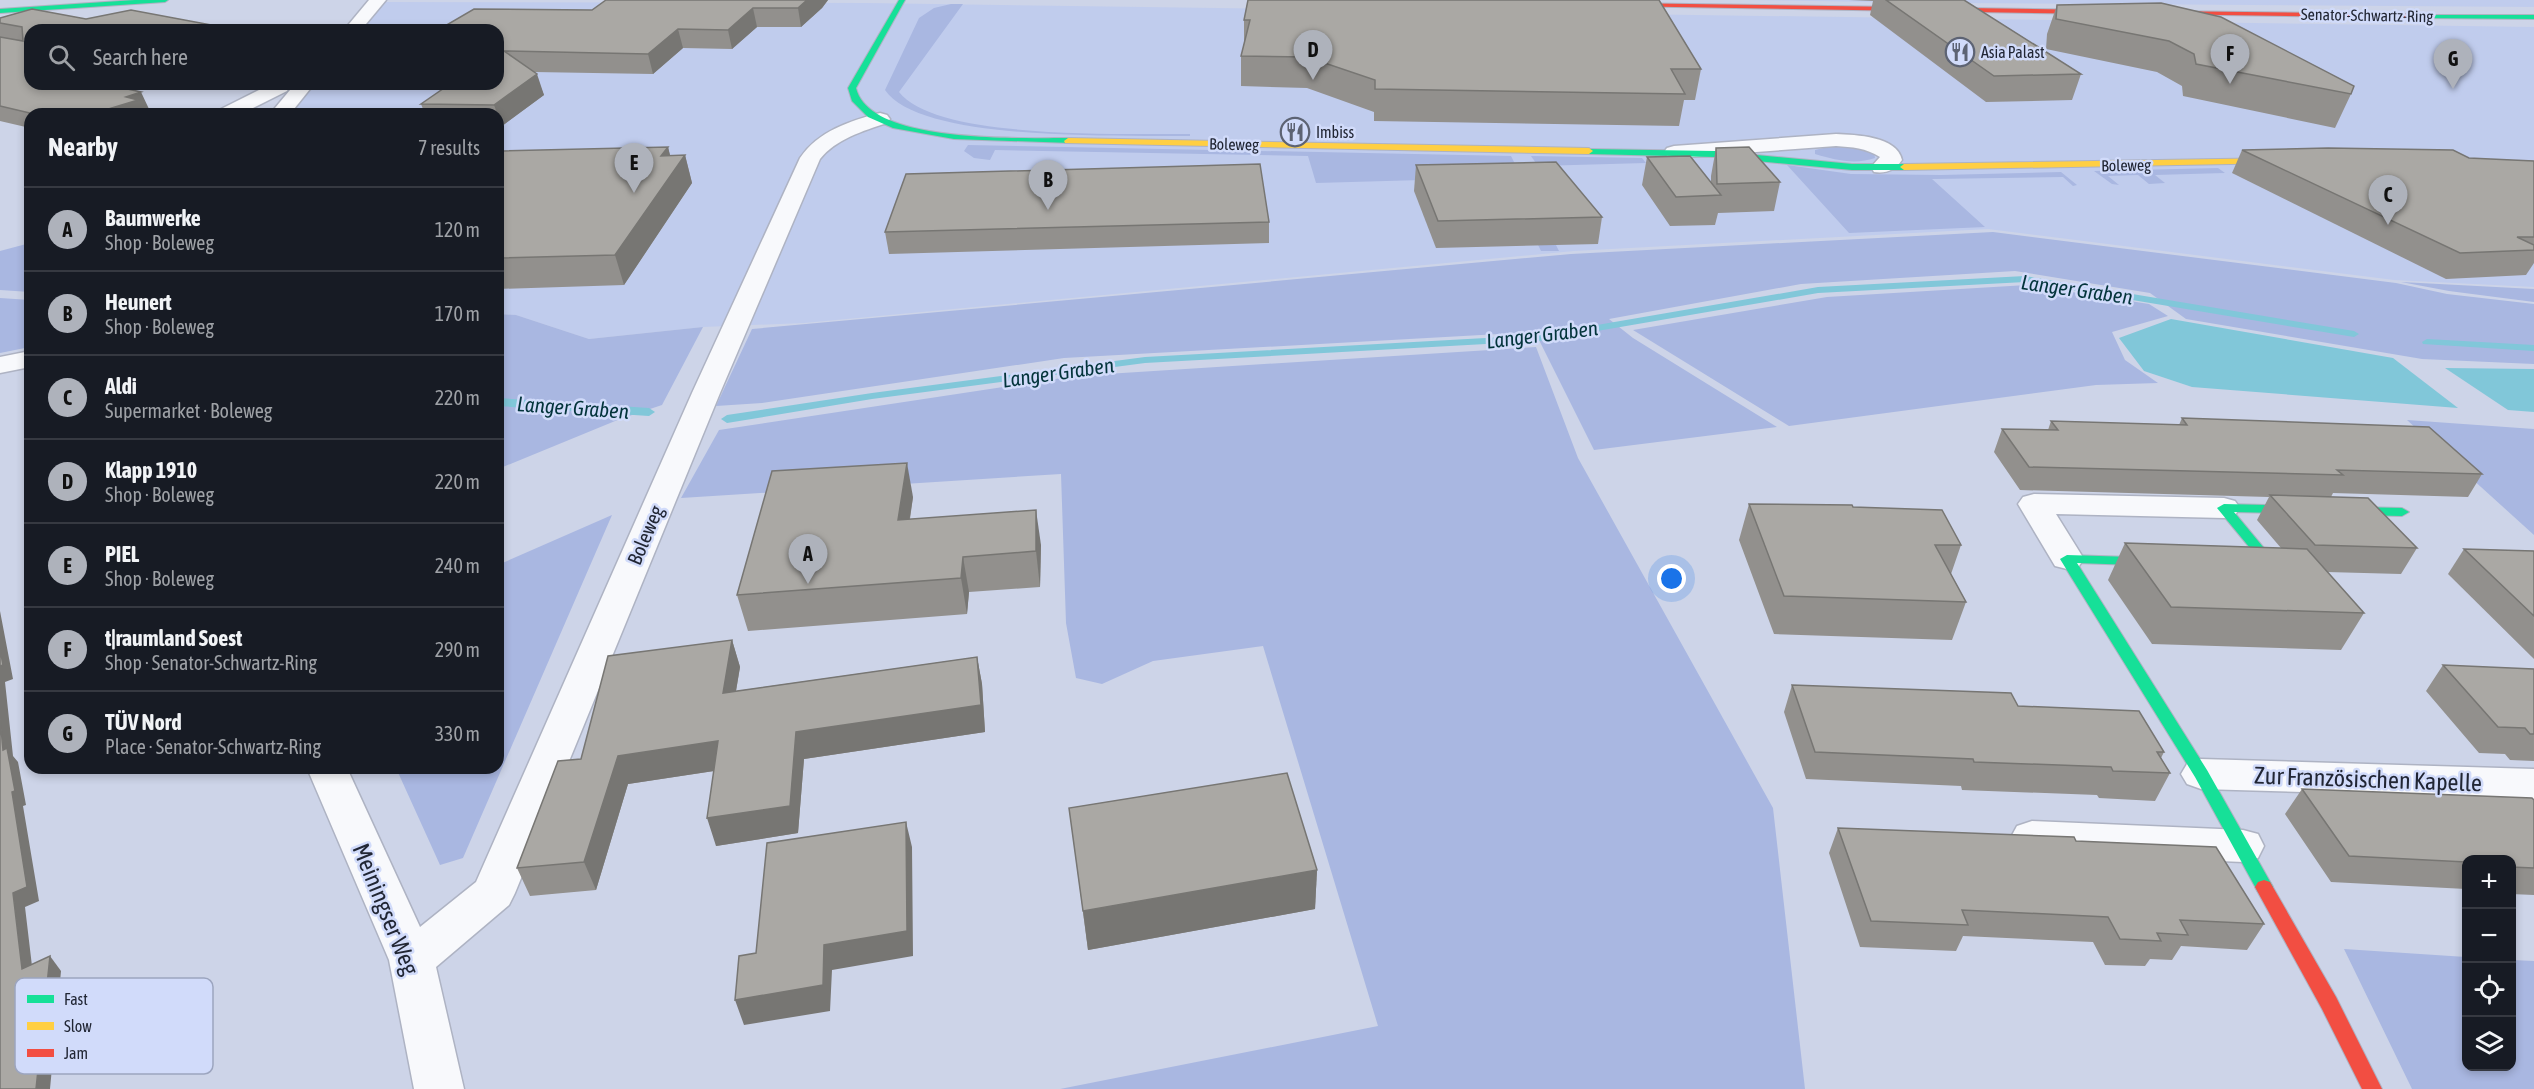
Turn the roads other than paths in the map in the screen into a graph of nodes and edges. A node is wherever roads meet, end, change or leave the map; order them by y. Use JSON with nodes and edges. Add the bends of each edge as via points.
{"nodes":[{"id":1,"x":165,"y":0,"type":"edge"},
{"id":2,"x":378,"y":0,"type":"edge"},
{"id":3,"x":902,"y":0,"type":"edge"},
{"id":4,"x":1602,"y":5,"type":"edge"},
{"id":5,"x":0,"y":11,"type":"edge"},
{"id":6,"x":2117,"y":12,"type":"edge"},
{"id":7,"x":2140,"y":12,"type":"edge"},
{"id":8,"x":2534,"y":17,"type":"edge"},
{"id":9,"x":357,"y":24,"type":"edge"},
{"id":10,"x":267,"y":90,"type":"edge"},
{"id":11,"x":300,"y":90,"type":"edge"},
{"id":12,"x":236,"y":108,"type":"edge"},
{"id":13,"x":285,"y":108,"type":"edge"},
{"id":14,"x":880,"y":119,"type":"junction"},
{"id":15,"x":1663,"y":152,"type":"joint"},
{"id":16,"x":2290,"y":160,"type":"edge"},
{"id":17,"x":1882,"y":167,"type":"joint"},
{"id":18,"x":24,"y":360,"type":"edge"},
{"id":19,"x":0,"y":365,"type":"edge"},
{"id":20,"x":2224,"y":508,"type":"junction"},
{"id":21,"x":2402,"y":512,"type":"dead end"},
{"id":22,"x":2067,"y":560,"type":"junction"},
{"id":23,"x":2178,"y":562,"type":"edge"},
{"id":24,"x":2236,"y":564,"type":"edge"},
{"id":25,"x":330,"y":774,"type":"edge"},
{"id":26,"x":2201,"y":774,"type":"junction"},
{"id":27,"x":2534,"y":784,"type":"edge"},
{"id":28,"x":1990,"y":836,"type":"edge"},
{"id":29,"x":2243,"y":846,"type":"junction"},
{"id":30,"x":412,"y":960,"type":"junction"},
{"id":31,"x":440,"y":1089,"type":"edge"},
{"id":32,"x":2372,"y":1089,"type":"edge"}],
"edges":[{"from":1,"to":5,"type":"street"},
{"from":2,"to":9,"type":"street"},
{"from":3,"to":14,"type":"street","name":"Boleweg","via":[[852,88],[855,103]]},
{"from":4,"to":6,"type":"street"},
{"from":7,"to":8,"type":"street","name":"Senator-Schwartz-Ring"},
{"from":10,"to":12,"type":"street"},
{"from":11,"to":13,"type":"street"},
{"from":14,"to":15,"type":"street","name":"Boleweg","via":[[928,133],[970,139]]},
{"from":14,"to":30,"type":"street","name":"Boleweg","via":[[837,135],[818,146],[810,158],[492,893]]},
{"from":15,"to":17,"type":"street","name":"Boleweg","via":[[1836,140],[1881,147],[1891,160]]},
{"from":16,"to":17,"type":"street","name":"Boleweg"},
{"from":18,"to":19,"type":"street"},
{"from":20,"to":21,"type":"street"},
{"from":20,"to":22,"type":"street","via":[[2034,504]]},
{"from":20,"to":24,"type":"street","via":[[2271,565]]},
{"from":22,"to":23,"type":"street"},
{"from":22,"to":26,"type":"street"},
{"from":25,"to":30,"type":"street","name":"Meiningser Weg"},
{"from":26,"to":27,"type":"street","name":"Zur Französischen Kapelle"},
{"from":26,"to":29,"type":"street"},
{"from":28,"to":29,"type":"street"},
{"from":29,"to":32,"type":"street"},
{"from":30,"to":31,"type":"street","name":"Meiningser Weg"}]}
